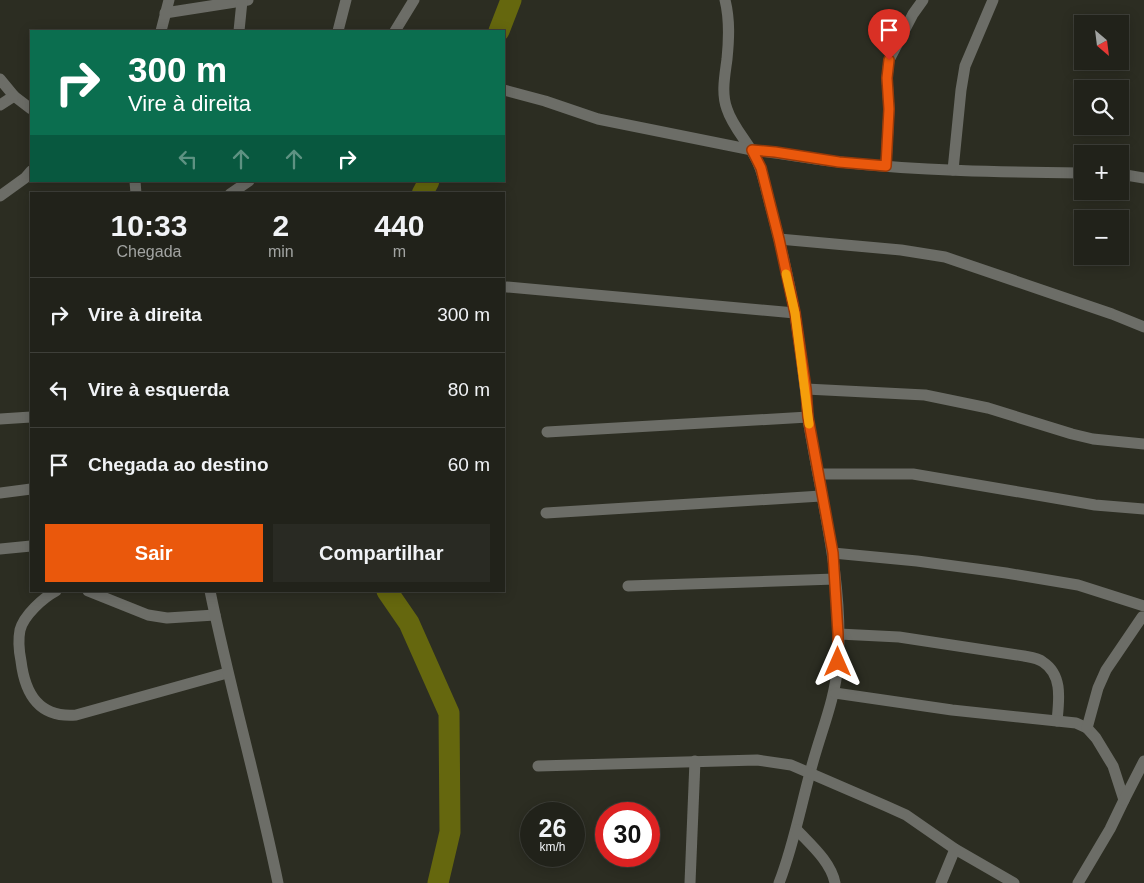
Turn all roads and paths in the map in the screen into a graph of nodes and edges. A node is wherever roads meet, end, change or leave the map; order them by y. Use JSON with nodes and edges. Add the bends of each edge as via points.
{"nodes":[{"id":1,"x":169,"y":0,"type":"edge"},
{"id":2,"x":346,"y":0,"type":"edge"},
{"id":3,"x":414,"y":0,"type":"edge"},
{"id":4,"x":725,"y":0,"type":"edge"},
{"id":5,"x":923,"y":0,"type":"edge"},
{"id":6,"x":994,"y":0,"type":"edge"},
{"id":7,"x":245,"y":1,"type":"edge"},
{"id":8,"x":165,"y":13,"type":"junction"},
{"id":9,"x":161,"y":30,"type":"edge"},
{"id":10,"x":239,"y":30,"type":"edge"},
{"id":11,"x":338,"y":30,"type":"edge"},
{"id":12,"x":396,"y":30,"type":"edge"},
{"id":13,"x":0,"y":79,"type":"edge"},
{"id":14,"x":505,"y":90,"type":"edge"},
{"id":15,"x":14,"y":96,"type":"junction"},
{"id":16,"x":0,"y":105,"type":"edge"},
{"id":17,"x":30,"y":108,"type":"edge"},
{"id":18,"x":752,"y":150,"type":"junction"},
{"id":19,"x":886,"y":166,"type":"junction"},
{"id":20,"x":953,"y":170,"type":"junction"},
{"id":21,"x":30,"y":172,"type":"edge"},
{"id":22,"x":1074,"y":173,"type":"edge"},
{"id":23,"x":1129,"y":176,"type":"edge"},
{"id":24,"x":1144,"y":178,"type":"edge"},
{"id":25,"x":248,"y":182,"type":"edge"},
{"id":26,"x":233,"y":192,"type":"edge"},
{"id":27,"x":0,"y":196,"type":"edge"},
{"id":28,"x":779,"y":239,"type":"junction"},
{"id":29,"x":507,"y":287,"type":"dead end"},
{"id":30,"x":795,"y":313,"type":"junction"},
{"id":31,"x":1144,"y":328,"type":"edge"},
{"id":32,"x":806,"y":389,"type":"junction"},
{"id":33,"x":30,"y":417,"type":"edge"},
{"id":34,"x":808,"y":417,"type":"junction"},
{"id":35,"x":0,"y":419,"type":"edge"},
{"id":36,"x":547,"y":432,"type":"dead end"},
{"id":37,"x":1144,"y":444,"type":"edge"},
{"id":38,"x":819,"y":474,"type":"junction"},
{"id":39,"x":30,"y":489,"type":"edge"},
{"id":40,"x":0,"y":493,"type":"edge"},
{"id":41,"x":821,"y":496,"type":"junction"},
{"id":42,"x":1144,"y":509,"type":"edge"},
{"id":43,"x":546,"y":512,"type":"dead end"},
{"id":44,"x":30,"y":546,"type":"edge"},
{"id":45,"x":0,"y":549,"type":"edge"},
{"id":46,"x":833,"y":553,"type":"junction"},
{"id":47,"x":835,"y":580,"type":"junction"},
{"id":48,"x":628,"y":586,"type":"dead end"},
{"id":49,"x":54,"y":592,"type":"edge"},
{"id":50,"x":90,"y":592,"type":"edge"},
{"id":51,"x":210,"y":592,"type":"edge"},
{"id":52,"x":1144,"y":614,"type":"edge"},
{"id":53,"x":215,"y":615,"type":"junction"},
{"id":54,"x":838,"y":634,"type":"junction"},
{"id":55,"x":227,"y":673,"type":"junction"},
{"id":56,"x":835,"y":693,"type":"junction"},
{"id":57,"x":1057,"y":721,"type":"junction"},
{"id":58,"x":1087,"y":728,"type":"junction"},
{"id":59,"x":695,"y":761,"type":"junction"},
{"id":60,"x":1144,"y":761,"type":"edge"},
{"id":61,"x":538,"y":766,"type":"dead end"},
{"id":62,"x":810,"y":772,"type":"junction"},
{"id":63,"x":1124,"y":800,"type":"junction"},
{"id":64,"x":797,"y":830,"type":"junction"},
{"id":65,"x":955,"y":850,"type":"junction"},
{"id":66,"x":278,"y":883,"type":"edge"},
{"id":67,"x":690,"y":883,"type":"edge"},
{"id":68,"x":779,"y":883,"type":"edge"},
{"id":69,"x":835,"y":883,"type":"edge"},
{"id":70,"x":941,"y":883,"type":"edge"},
{"id":71,"x":1014,"y":883,"type":"edge"},
{"id":72,"x":1078,"y":883,"type":"edge"}],
"edges":[{"from":1,"to":8,"type":"street"},
{"from":2,"to":11,"type":"street"},
{"from":3,"to":12,"type":"street"},
{"from":4,"to":18,"type":"street","via":[[729,36],[724,83],[726,107]]},
{"from":5,"to":19,"type":"street","via":[[889,60]]},
{"from":6,"to":20,"type":"street","via":[[965,66]]},
{"from":7,"to":8,"type":"street"},
{"from":7,"to":10,"type":"street"},
{"from":8,"to":9,"type":"street"},
{"from":13,"to":15,"type":"street"},
{"from":14,"to":18,"type":"street","via":[[598,119]]},
{"from":15,"to":16,"type":"street"},
{"from":15,"to":17,"type":"street"},
{"from":18,"to":19,"type":"street"},
{"from":18,"to":28,"type":"street","via":[[761,168]]},
{"from":19,"to":20,"type":"street"},
{"from":20,"to":22,"type":"street"},
{"from":21,"to":27,"type":"street"},
{"from":23,"to":24,"type":"street"},
{"from":25,"to":26,"type":"street"},
{"from":28,"to":30,"type":"street"},
{"from":28,"to":31,"type":"street","via":[[945,257]]},
{"from":29,"to":30,"type":"street"},
{"from":30,"to":32,"type":"street"},
{"from":32,"to":34,"type":"street"},
{"from":32,"to":37,"type":"street","via":[[925,394],[988,408],[1093,439]]},
{"from":33,"to":35,"type":"street"},
{"from":34,"to":36,"type":"street"},
{"from":34,"to":38,"type":"street"},
{"from":38,"to":41,"type":"street"},
{"from":38,"to":42,"type":"street","via":[[896,472],[1095,505]]},
{"from":39,"to":40,"type":"street"},
{"from":41,"to":43,"type":"street"},
{"from":41,"to":46,"type":"street"},
{"from":44,"to":45,"type":"street"},
{"from":46,"to":47,"type":"street"},
{"from":46,"to":52,"type":"street","via":[[917,561],[1078,585]]},
{"from":47,"to":48,"type":"street"},
{"from":47,"to":54,"type":"street"},
{"from":49,"to":55,"type":"street","via":[[31,612],[20,629],[22,672],[31,696],[42,708],[66,716],[76,715]]},
{"from":50,"to":53,"type":"street","via":[[148,615],[167,618]]},
{"from":51,"to":53,"type":"street"},
{"from":52,"to":58,"type":"street","via":[[1106,670]]},
{"from":53,"to":55,"type":"street"},
{"from":54,"to":56,"type":"street"},
{"from":54,"to":57,"type":"street","via":[[899,638],[1042,661],[1054,672],[1059,690]]},
{"from":55,"to":66,"type":"street"},
{"from":56,"to":57,"type":"street"},
{"from":56,"to":62,"type":"street"},
{"from":57,"to":58,"type":"street"},
{"from":58,"to":63,"type":"street","via":[[1113,766]]},
{"from":59,"to":61,"type":"street"},
{"from":59,"to":62,"type":"street","via":[[765,760]]},
{"from":59,"to":67,"type":"street"},
{"from":60,"to":63,"type":"street"},
{"from":62,"to":64,"type":"street"},
{"from":62,"to":65,"type":"street","via":[[906,815]]},
{"from":63,"to":72,"type":"street"},
{"from":64,"to":68,"type":"street"},
{"from":64,"to":69,"type":"street","via":[[828,864]]},
{"from":65,"to":70,"type":"street"},
{"from":65,"to":71,"type":"street"}]}
